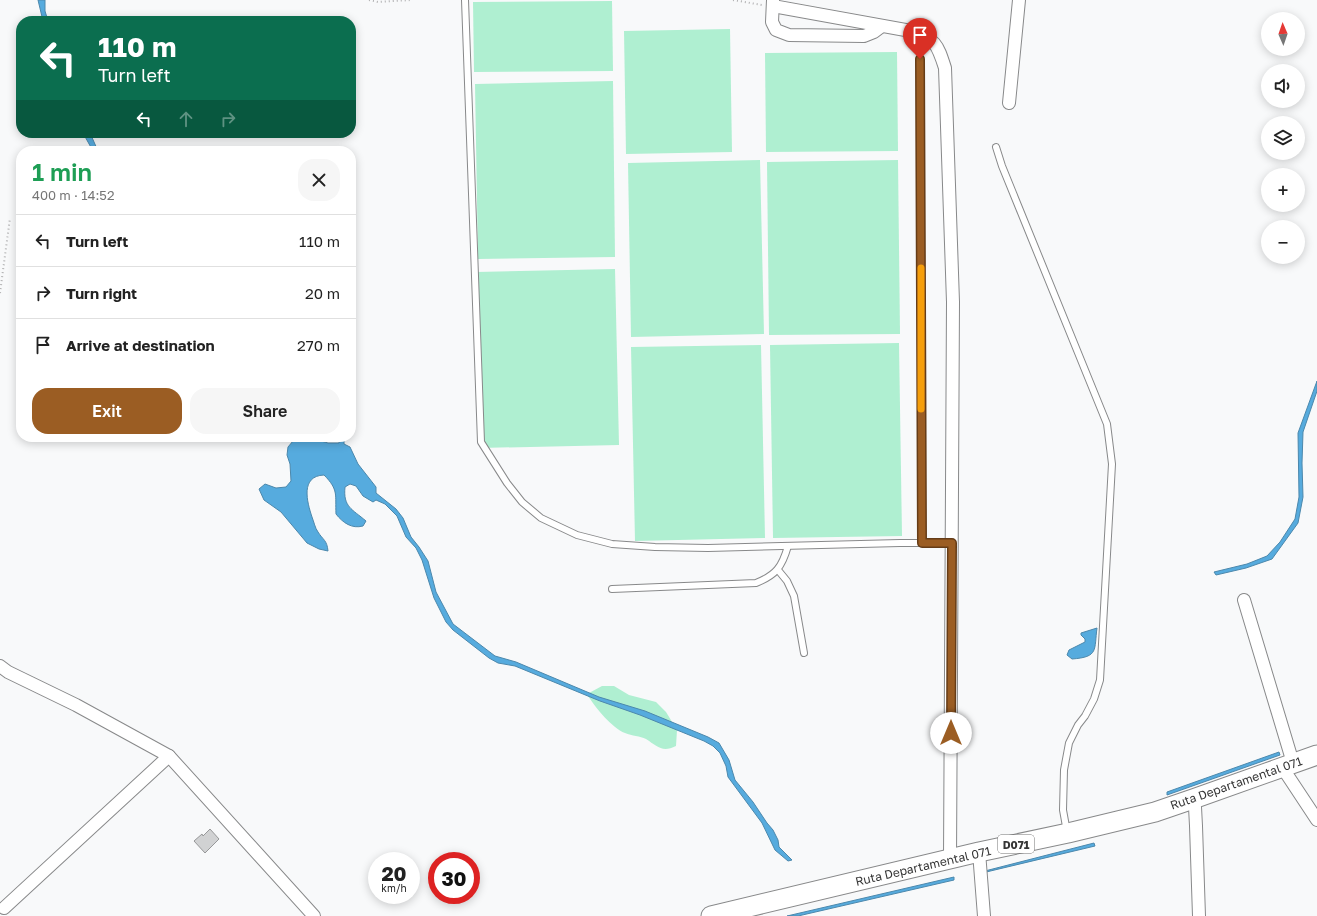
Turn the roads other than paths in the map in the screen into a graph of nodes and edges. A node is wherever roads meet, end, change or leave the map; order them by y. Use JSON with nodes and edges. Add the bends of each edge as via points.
{"nodes":[{"id":1,"x":465,"y":0,"type":"edge"},
{"id":2,"x":1019,"y":0,"type":"edge"},
{"id":3,"x":773,"y":3,"type":"edge"},
{"id":4,"x":882,"y":26,"type":"junction"},
{"id":5,"x":920,"y":59,"type":"dead end"},
{"id":6,"x":1009,"y":103,"type":"dead end"},
{"id":7,"x":996,"y":147,"type":"dead end"},
{"id":8,"x":922,"y":543,"type":"junction"},
{"id":9,"x":952,"y":543,"type":"junction"},
{"id":10,"x":788,"y":546,"type":"junction"},
{"id":11,"x":778,"y":570,"type":"junction"},
{"id":12,"x":612,"y":589,"type":"dead end"},
{"id":13,"x":1244,"y":600,"type":"dead end"},
{"id":14,"x":804,"y":654,"type":"dead end"},
{"id":15,"x":0,"y":666,"type":"edge"},
{"id":16,"x":1317,"y":755,"type":"edge"},
{"id":17,"x":169,"y":756,"type":"junction"},
{"id":18,"x":1288,"y":765,"type":"junction"},
{"id":19,"x":1193,"y":799,"type":"junction"},
{"id":20,"x":1317,"y":820,"type":"edge"},
{"id":21,"x":1068,"y":833,"type":"junction"},
{"id":22,"x":979,"y":852,"type":"junction"},
{"id":23,"x":950,"y":859,"type":"junction"},
{"id":24,"x":5,"y":909,"type":"edge"},
{"id":25,"x":314,"y":916,"type":"edge"},
{"id":26,"x":711,"y":916,"type":"edge"},
{"id":27,"x":984,"y":916,"type":"edge"},
{"id":28,"x":1199,"y":916,"type":"edge"}],
"edges":[{"from":1,"to":10,"type":"lane","via":[[481,442],[522,502],[541,518],[577,535],[612,544],[655,547]]},
{"from":2,"to":6,"type":"street"},
{"from":3,"to":4,"type":"street"},
{"from":3,"to":4,"type":"street","via":[[772,22],[776,30],[789,35],[864,36]]},
{"from":4,"to":9,"type":"street","via":[[928,37],[939,49],[945,68],[953,302]]},
{"from":5,"to":8,"type":"lane"},
{"from":7,"to":21,"type":"lane","via":[[1107,424],[1112,464],[1100,680],[1094,699],[1069,743],[1064,770],[1063,810]]},
{"from":8,"to":9,"type":"lane"},
{"from":8,"to":10,"type":"lane"},
{"from":9,"to":23,"type":"street"},
{"from":10,"to":11,"type":"lane"},
{"from":11,"to":12,"type":"lane","via":[[756,583]]},
{"from":11,"to":14,"type":"lane","via":[[794,596]]},
{"from":13,"to":18,"type":"street"},
{"from":15,"to":17,"type":"street"},
{"from":16,"to":18,"type":"main road","name":"Ruta Departamental 071","number":"D071"},
{"from":17,"to":24,"type":"street"},
{"from":17,"to":25,"type":"street"},
{"from":18,"to":19,"type":"main road","name":"Ruta Departamental 071","number":"D071"},
{"from":18,"to":20,"type":"street"},
{"from":19,"to":21,"type":"main road","name":"Ruta Departamental 071","number":"D071","via":[[1155,812]]},
{"from":19,"to":28,"type":"street"},
{"from":21,"to":22,"type":"main road","name":"Ruta Departamental 071","number":"D071"},
{"from":22,"to":23,"type":"main road","name":"Ruta Departamental 071","number":"D071"},
{"from":22,"to":27,"type":"street"},
{"from":23,"to":26,"type":"main road","name":"Ruta Departamental 071","number":"D071"}]}
